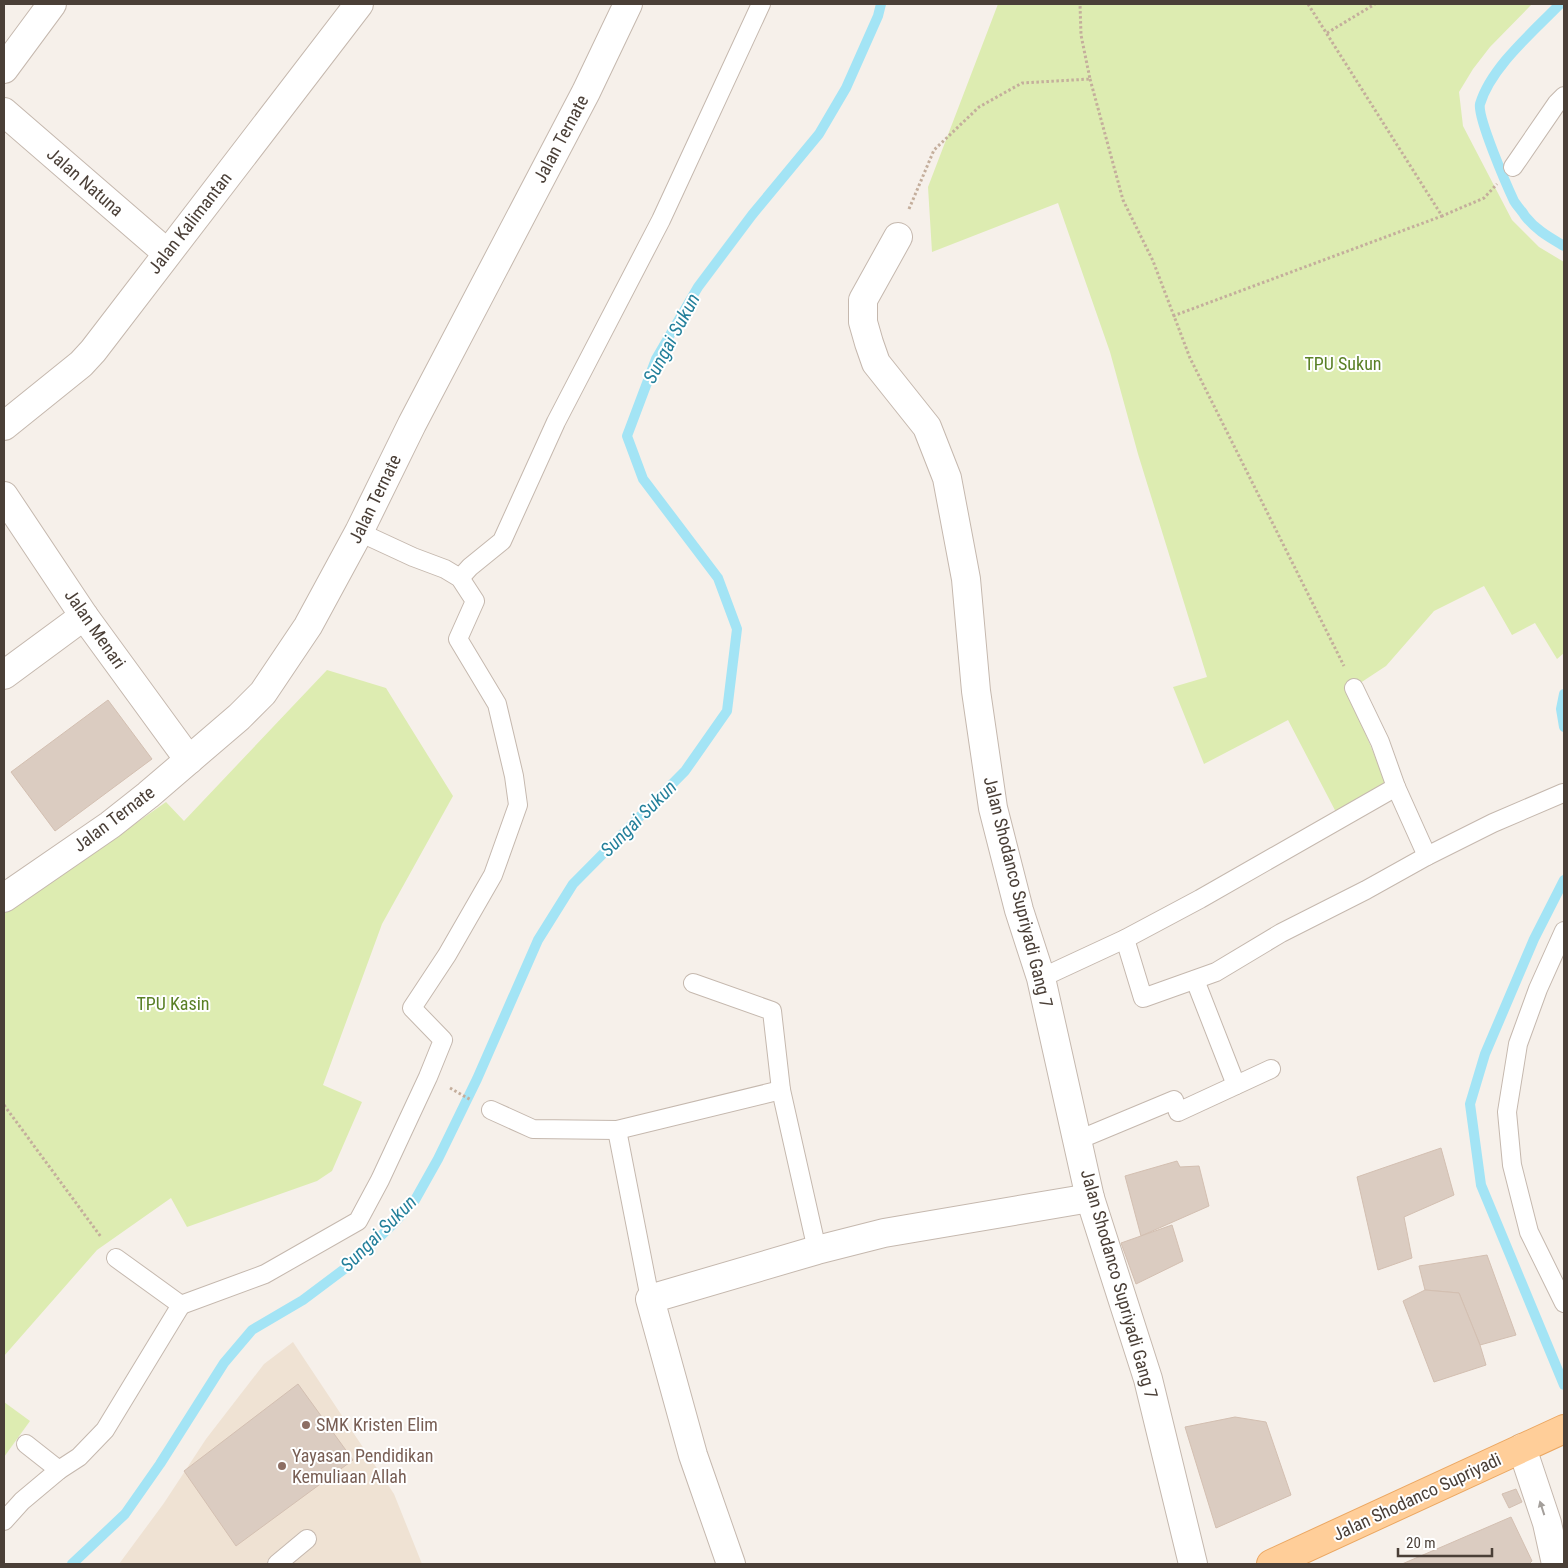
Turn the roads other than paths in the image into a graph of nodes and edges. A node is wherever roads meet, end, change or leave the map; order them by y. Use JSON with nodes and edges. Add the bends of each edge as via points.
{"nodes":[{"id":1,"x":52,"y":4,"type":"edge"},
{"id":2,"x":359,"y":4,"type":"edge"},
{"id":3,"x":628,"y":4,"type":"edge"},
{"id":4,"x":761,"y":4,"type":"edge"},
{"id":5,"x":4,"y":69,"type":"edge"},
{"id":6,"x":1564,"y":96,"type":"edge"},
{"id":7,"x":4,"y":112,"type":"edge"},
{"id":8,"x":1512,"y":167,"type":"dead end"},
{"id":9,"x":898,"y":236,"type":"road end"},
{"id":10,"x":167,"y":253,"type":"junction"},
{"id":11,"x":4,"y":426,"type":"edge"},
{"id":12,"x":4,"y":496,"type":"edge"},
{"id":13,"x":359,"y":532,"type":"junction"},
{"id":14,"x":460,"y":578,"type":"junction"},
{"id":15,"x":84,"y":616,"type":"junction"},
{"id":16,"x":4,"y":675,"type":"edge"},
{"id":17,"x":1354,"y":688,"type":"road end"},
{"id":18,"x":189,"y":760,"type":"junction"},
{"id":19,"x":1396,"y":787,"type":"junction"},
{"id":20,"x":1564,"y":793,"type":"edge"},
{"id":21,"x":1427,"y":856,"type":"junction"},
{"id":22,"x":4,"y":898,"type":"edge"},
{"id":23,"x":1564,"y":931,"type":"edge"},
{"id":24,"x":1125,"y":939,"type":"junction"},
{"id":25,"x":1041,"y":978,"type":"junction"},
{"id":26,"x":1195,"y":980,"type":"junction"},
{"id":27,"x":693,"y":983,"type":"dead end"},
{"id":28,"x":1271,"y":1069,"type":"dead end"},
{"id":29,"x":1236,"y":1085,"type":"junction"},
{"id":30,"x":781,"y":1090,"type":"junction"},
{"id":31,"x":491,"y":1110,"type":"road end"},
{"id":32,"x":617,"y":1130,"type":"junction"},
{"id":33,"x":1078,"y":1140,"type":"junction"},
{"id":34,"x":1090,"y":1198,"type":"junction"},
{"id":35,"x":817,"y":1250,"type":"junction"},
{"id":36,"x":116,"y":1258,"type":"road end"},
{"id":37,"x":650,"y":1299,"type":"junction"},
{"id":38,"x":1564,"y":1303,"type":"edge"},
{"id":39,"x":181,"y":1305,"type":"junction"},
{"id":40,"x":1557,"y":1433,"type":"edge"},
{"id":41,"x":26,"y":1444,"type":"dead end"},
{"id":42,"x":1522,"y":1448,"type":"junction"},
{"id":43,"x":59,"y":1470,"type":"junction"},
{"id":44,"x":4,"y":1521,"type":"edge"},
{"id":45,"x":307,"y":1539,"type":"dead end"},
{"id":46,"x":1555,"y":1560,"type":"edge"},
{"id":47,"x":277,"y":1564,"type":"edge"},
{"id":48,"x":731,"y":1564,"type":"edge"},
{"id":49,"x":1193,"y":1564,"type":"edge"},
{"id":50,"x":1271,"y":1564,"type":"edge"}],
"edges":[{"from":1,"to":5,"type":"street"},
{"from":2,"to":10,"type":"street","name":"Jalan Kalimantan"},
{"from":3,"to":13,"type":"street","name":"Jalan Ternate","via":[[586,92]]},
{"from":4,"to":14,"type":"lane","via":[[661,220],[556,422],[502,541]]},
{"from":6,"to":8,"type":"lane"},
{"from":7,"to":10,"type":"street","name":"Jalan Natuna"},
{"from":9,"to":25,"type":"street","name":"Jalan Shodanco Supriyadi Gang 7","via":[[863,300],[863,322],[876,363],[926,427],[947,478],[966,579],[976,691],[994,808]]},
{"from":10,"to":11,"type":"street","name":"Jalan Kalimantan","via":[[80,364]]},
{"from":12,"to":15,"type":"street","name":"Jalan Menari"},
{"from":13,"to":14,"type":"lane"},
{"from":13,"to":18,"type":"street","name":"Jalan Ternate","via":[[308,626],[263,693]]},
{"from":14,"to":39,"type":"lane","via":[[475,601],[458,639],[497,704],[518,805],[493,876],[448,955],[412,1008],[443,1040],[358,1221],[265,1274]]},
{"from":15,"to":16,"type":"street"},
{"from":15,"to":18,"type":"street","name":"Jalan Menari"},
{"from":17,"to":19,"type":"lane","via":[[1380,742]]},
{"from":18,"to":22,"type":"street","name":"Jalan Ternate","via":[[110,824]]},
{"from":19,"to":21,"type":"lane"},
{"from":19,"to":24,"type":"lane"},
{"from":20,"to":21,"type":"lane"},
{"from":21,"to":26,"type":"lane","via":[[1281,933],[1216,972]]},
{"from":23,"to":38,"type":"lane","via":[[1518,1044],[1507,1112],[1512,1165],[1529,1232]]},
{"from":24,"to":25,"type":"lane"},
{"from":24,"to":26,"type":"lane","via":[[1143,998]]},
{"from":25,"to":33,"type":"street","name":"Jalan Shodanco Supriyadi Gang 7"},
{"from":26,"to":29,"type":"lane"},
{"from":27,"to":30,"type":"lane","via":[[772,1012]]},
{"from":28,"to":29,"type":"lane"},
{"from":29,"to":33,"type":"lane","via":[[1178,1112],[1174,1100]]},
{"from":30,"to":32,"type":"lane"},
{"from":30,"to":35,"type":"lane"},
{"from":31,"to":32,"type":"lane","via":[[533,1129]]},
{"from":32,"to":37,"type":"lane"},
{"from":33,"to":34,"type":"street","name":"Jalan Shodanco Supriyadi Gang 7"},
{"from":34,"to":35,"type":"street","via":[[884,1233]]},
{"from":34,"to":49,"type":"street","name":"Jalan Shodanco Supriyadi Gang 7","via":[[1148,1379]]},
{"from":35,"to":37,"type":"street"},
{"from":36,"to":39,"type":"lane"},
{"from":37,"to":48,"type":"street","via":[[693,1455]]},
{"from":39,"to":43,"type":"lane","via":[[105,1430],[79,1457]]},
{"from":40,"to":42,"type":"main road","name":"Jalan Shodanco Supriyadi"},
{"from":41,"to":43,"type":"lane"},
{"from":46,"to":42,"type":"street","one_way":true,"via":[[1547,1523]]},
{"from":42,"to":50,"type":"main road","name":"Jalan Shodanco Supriyadi"},
{"from":43,"to":44,"type":"lane"},
{"from":45,"to":47,"type":"lane"}]}
